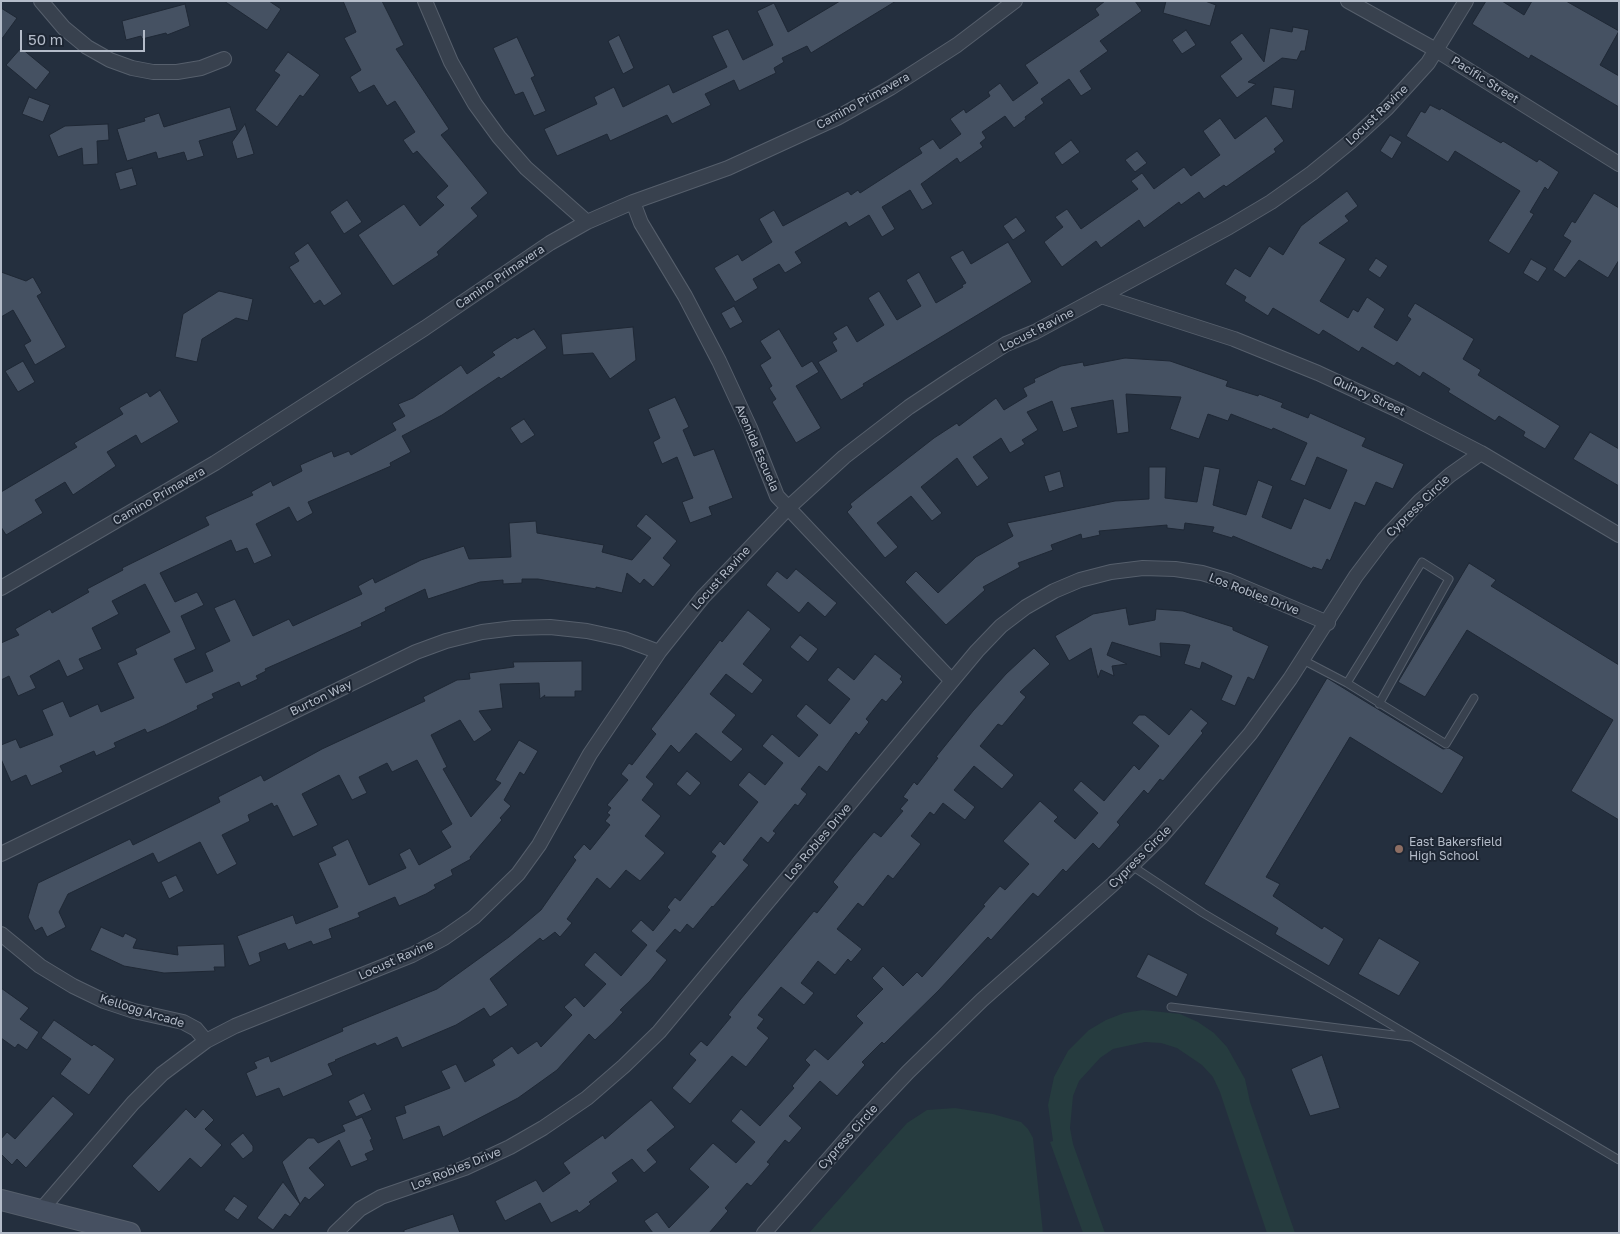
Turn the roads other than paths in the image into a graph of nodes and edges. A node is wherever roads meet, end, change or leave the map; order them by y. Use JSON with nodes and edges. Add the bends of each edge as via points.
{"nodes":[{"id":1,"x":41,"y":1,"type":"edge"},
{"id":2,"x":425,"y":1,"type":"edge"},
{"id":3,"x":1015,"y":1,"type":"edge"},
{"id":4,"x":1348,"y":1,"type":"edge"},
{"id":5,"x":1466,"y":1,"type":"edge"},
{"id":6,"x":1436,"y":50,"type":"junction"},
{"id":7,"x":224,"y":59,"type":"dead end"},
{"id":8,"x":1619,"y":164,"type":"edge"},
{"id":9,"x":633,"y":202,"type":"junction"},
{"id":10,"x":587,"y":222,"type":"junction"},
{"id":11,"x":1100,"y":296,"type":"junction"},
{"id":12,"x":1481,"y":453,"type":"junction"},
{"id":13,"x":788,"y":508,"type":"junction"},
{"id":14,"x":1619,"y":535,"type":"edge"},
{"id":15,"x":1,"y":588,"type":"edge"},
{"id":16,"x":1328,"y":623,"type":"junction"},
{"id":17,"x":658,"y":652,"type":"junction"},
{"id":18,"x":1303,"y":660,"type":"junction"},
{"id":19,"x":952,"y":681,"type":"junction"},
{"id":20,"x":1347,"y":683,"type":"junction"},
{"id":21,"x":1474,"y":698,"type":"dead end"},
{"id":22,"x":1379,"y":704,"type":"junction"},
{"id":23,"x":1,"y":854,"type":"edge"},
{"id":24,"x":1132,"y":866,"type":"junction"},
{"id":25,"x":1,"y":934,"type":"edge"},
{"id":26,"x":1171,"y":1007,"type":"dead end"},
{"id":27,"x":1412,"y":1038,"type":"junction"},
{"id":28,"x":206,"y":1041,"type":"junction"},
{"id":29,"x":1619,"y":1160,"type":"edge"},
{"id":30,"x":1,"y":1200,"type":"edge"},
{"id":31,"x":40,"y":1210,"type":"junction"},
{"id":32,"x":130,"y":1233,"type":"edge"},
{"id":33,"x":335,"y":1233,"type":"edge"},
{"id":34,"x":764,"y":1233,"type":"edge"}],
"edges":[{"from":1,"to":7,"type":"street","via":[[64,28],[87,47],[132,68],[177,72],[201,68]]},
{"from":2,"to":10,"type":"street","via":[[451,62],[499,137],[538,179]]},
{"from":3,"to":9,"type":"street","name":"Camino Primavera","via":[[957,45],[837,118],[728,168]]},
{"from":4,"to":6,"type":"street","name":"Pacific Street"},
{"from":5,"to":6,"type":"street","name":"Locust Ravine"},
{"from":6,"to":8,"type":"street","name":"Pacific Street"},
{"from":6,"to":11,"type":"street","name":"Locust Ravine","via":[[1386,108],[1312,173],[1229,227]]},
{"from":9,"to":10,"type":"street","name":"Camino Primavera"},
{"from":9,"to":13,"type":"street","name":"Avenida Escuela","via":[[641,223],[719,361],[777,496]]},
{"from":10,"to":15,"type":"street","name":"Camino Primavera","via":[[214,463]]},
{"from":11,"to":12,"type":"street","name":"Quincy Street","via":[[1234,339],[1318,373]]},
{"from":11,"to":13,"type":"street","name":"Locust Ravine","via":[[1006,344],[909,407]]},
{"from":12,"to":14,"type":"street","name":"Quincy Street"},
{"from":12,"to":16,"type":"street","name":"Cypress Circle","via":[[1415,506],[1384,539],[1356,576]]},
{"from":13,"to":17,"type":"street","name":"Locust Ravine","via":[[703,597]]},
{"from":13,"to":19,"type":"street","name":"Avenida Escuela"},
{"from":16,"to":18,"type":"street","name":"Cypress Circle"},
{"from":16,"to":19,"type":"street","name":"Los Robles Drive","via":[[1229,581],[1202,574],[1143,568],[1111,572],[1080,580],[1026,607],[1001,626]]},
{"from":17,"to":23,"type":"street","name":"Burton Way","via":[[606,635],[550,627],[498,630],[446,641],[416,652]]},
{"from":17,"to":28,"type":"street","name":"Locust Ravine","via":[[590,754],[539,845],[518,874],[474,917],[412,956],[234,1026]]},
{"from":18,"to":20,"type":"lane"},
{"from":18,"to":24,"type":"street","name":"Cypress Circle","via":[[1213,779]]},
{"from":19,"to":33,"type":"street","name":"Los Robles Drive","via":[[659,1032],[624,1066],[587,1098],[518,1142],[466,1168],[381,1197],[360,1209]]},
{"from":20,"to":22,"type":"lane"},
{"from":20,"to":22,"type":"lane","via":[[1422,562],[1449,579]]},
{"from":21,"to":22,"type":"lane","via":[[1446,744]]},
{"from":24,"to":27,"type":"lane"},
{"from":24,"to":34,"type":"street","name":"Cypress Circle","via":[[982,1000],[908,1072]]},
{"from":25,"to":28,"type":"street","name":"Kellogg Arcade","via":[[40,966],[72,986],[134,1012],[183,1022],[196,1029]]},
{"from":26,"to":27,"type":"lane"},
{"from":27,"to":29,"type":"lane"},
{"from":28,"to":31,"type":"street","name":"Locust Ravine","via":[[162,1074],[133,1103]]},
{"from":30,"to":31,"type":"street"},
{"from":31,"to":32,"type":"street"}]}
